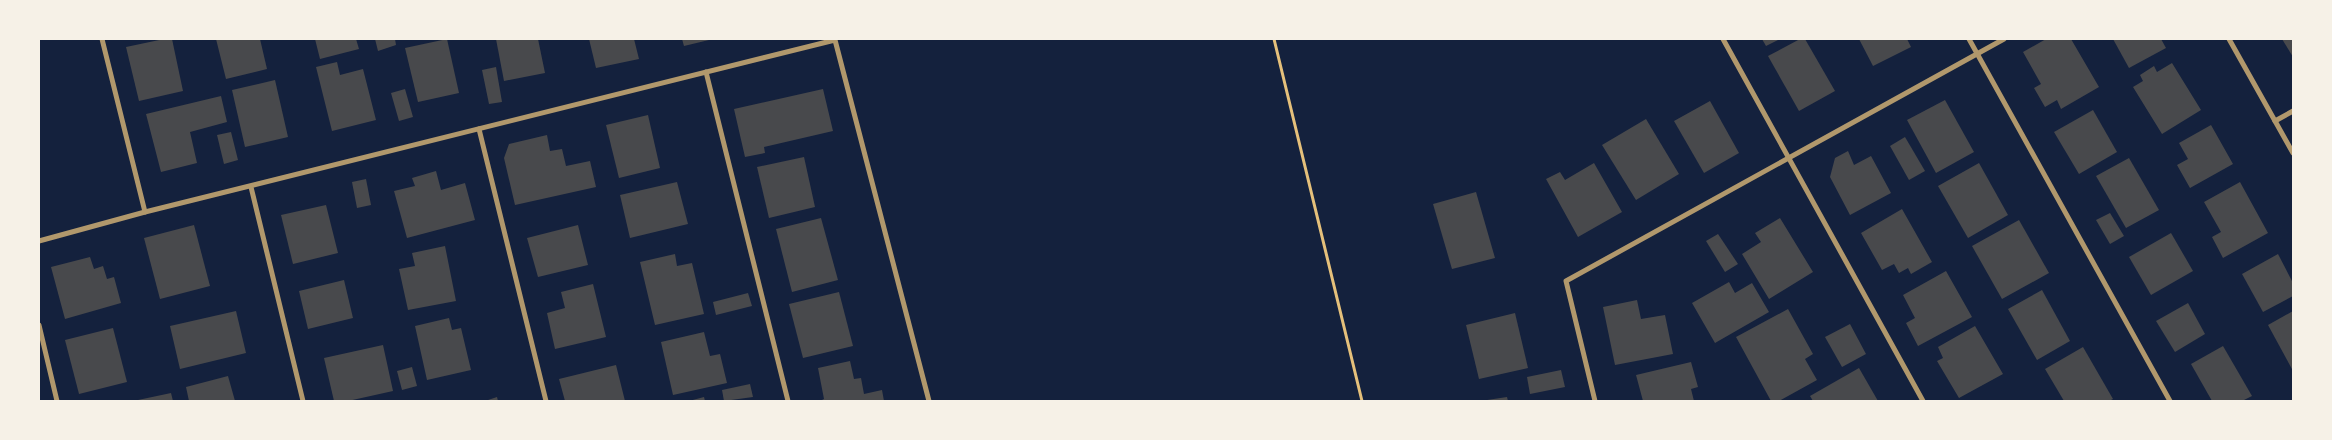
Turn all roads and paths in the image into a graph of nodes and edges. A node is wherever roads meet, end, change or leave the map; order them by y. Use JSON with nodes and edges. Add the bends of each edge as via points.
{"nodes":[{"id":1,"x":102,"y":39,"type":"edge"},
{"id":2,"x":1274,"y":39,"type":"edge"},
{"id":3,"x":1723,"y":39,"type":"edge"},
{"id":4,"x":1969,"y":39,"type":"edge"},
{"id":5,"x":2004,"y":39,"type":"edge"},
{"id":6,"x":2230,"y":39,"type":"edge"},
{"id":7,"x":1977,"y":54,"type":"junction"},
{"id":8,"x":706,"y":72,"type":"junction"},
{"id":9,"x":2293,"y":111,"type":"edge"},
{"id":10,"x":2276,"y":121,"type":"junction"},
{"id":11,"x":479,"y":129,"type":"junction"},
{"id":12,"x":2293,"y":153,"type":"edge"},
{"id":13,"x":1788,"y":158,"type":"junction"},
{"id":14,"x":251,"y":187,"type":"junction"},
{"id":15,"x":145,"y":212,"type":"junction"},
{"id":16,"x":39,"y":241,"type":"edge"},
{"id":17,"x":39,"y":325,"type":"edge"},
{"id":18,"x":57,"y":401,"type":"edge"},
{"id":19,"x":303,"y":401,"type":"edge"},
{"id":20,"x":546,"y":401,"type":"edge"},
{"id":21,"x":788,"y":401,"type":"edge"},
{"id":22,"x":929,"y":401,"type":"edge"},
{"id":23,"x":1362,"y":401,"type":"edge"},
{"id":24,"x":1595,"y":401,"type":"edge"},
{"id":25,"x":1923,"y":401,"type":"edge"},
{"id":26,"x":2170,"y":401,"type":"edge"}],
"edges":[{"from":1,"to":15,"type":"street"},
{"from":2,"to":23,"type":"path"},
{"from":3,"to":13,"type":"street"},
{"from":4,"to":7,"type":"street"},
{"from":5,"to":7,"type":"street"},
{"from":6,"to":10,"type":"street"},
{"from":7,"to":13,"type":"street"},
{"from":7,"to":26,"type":"street"},
{"from":8,"to":11,"type":"street"},
{"from":8,"to":21,"type":"street"},
{"from":8,"to":22,"type":"street","via":[[835,40]]},
{"from":9,"to":10,"type":"street"},
{"from":10,"to":12,"type":"street"},
{"from":11,"to":14,"type":"street"},
{"from":11,"to":20,"type":"street"},
{"from":13,"to":24,"type":"street","via":[[1566,281]]},
{"from":13,"to":25,"type":"street"},
{"from":14,"to":15,"type":"street"},
{"from":14,"to":19,"type":"street"},
{"from":15,"to":16,"type":"street"},
{"from":17,"to":18,"type":"street"}]}
